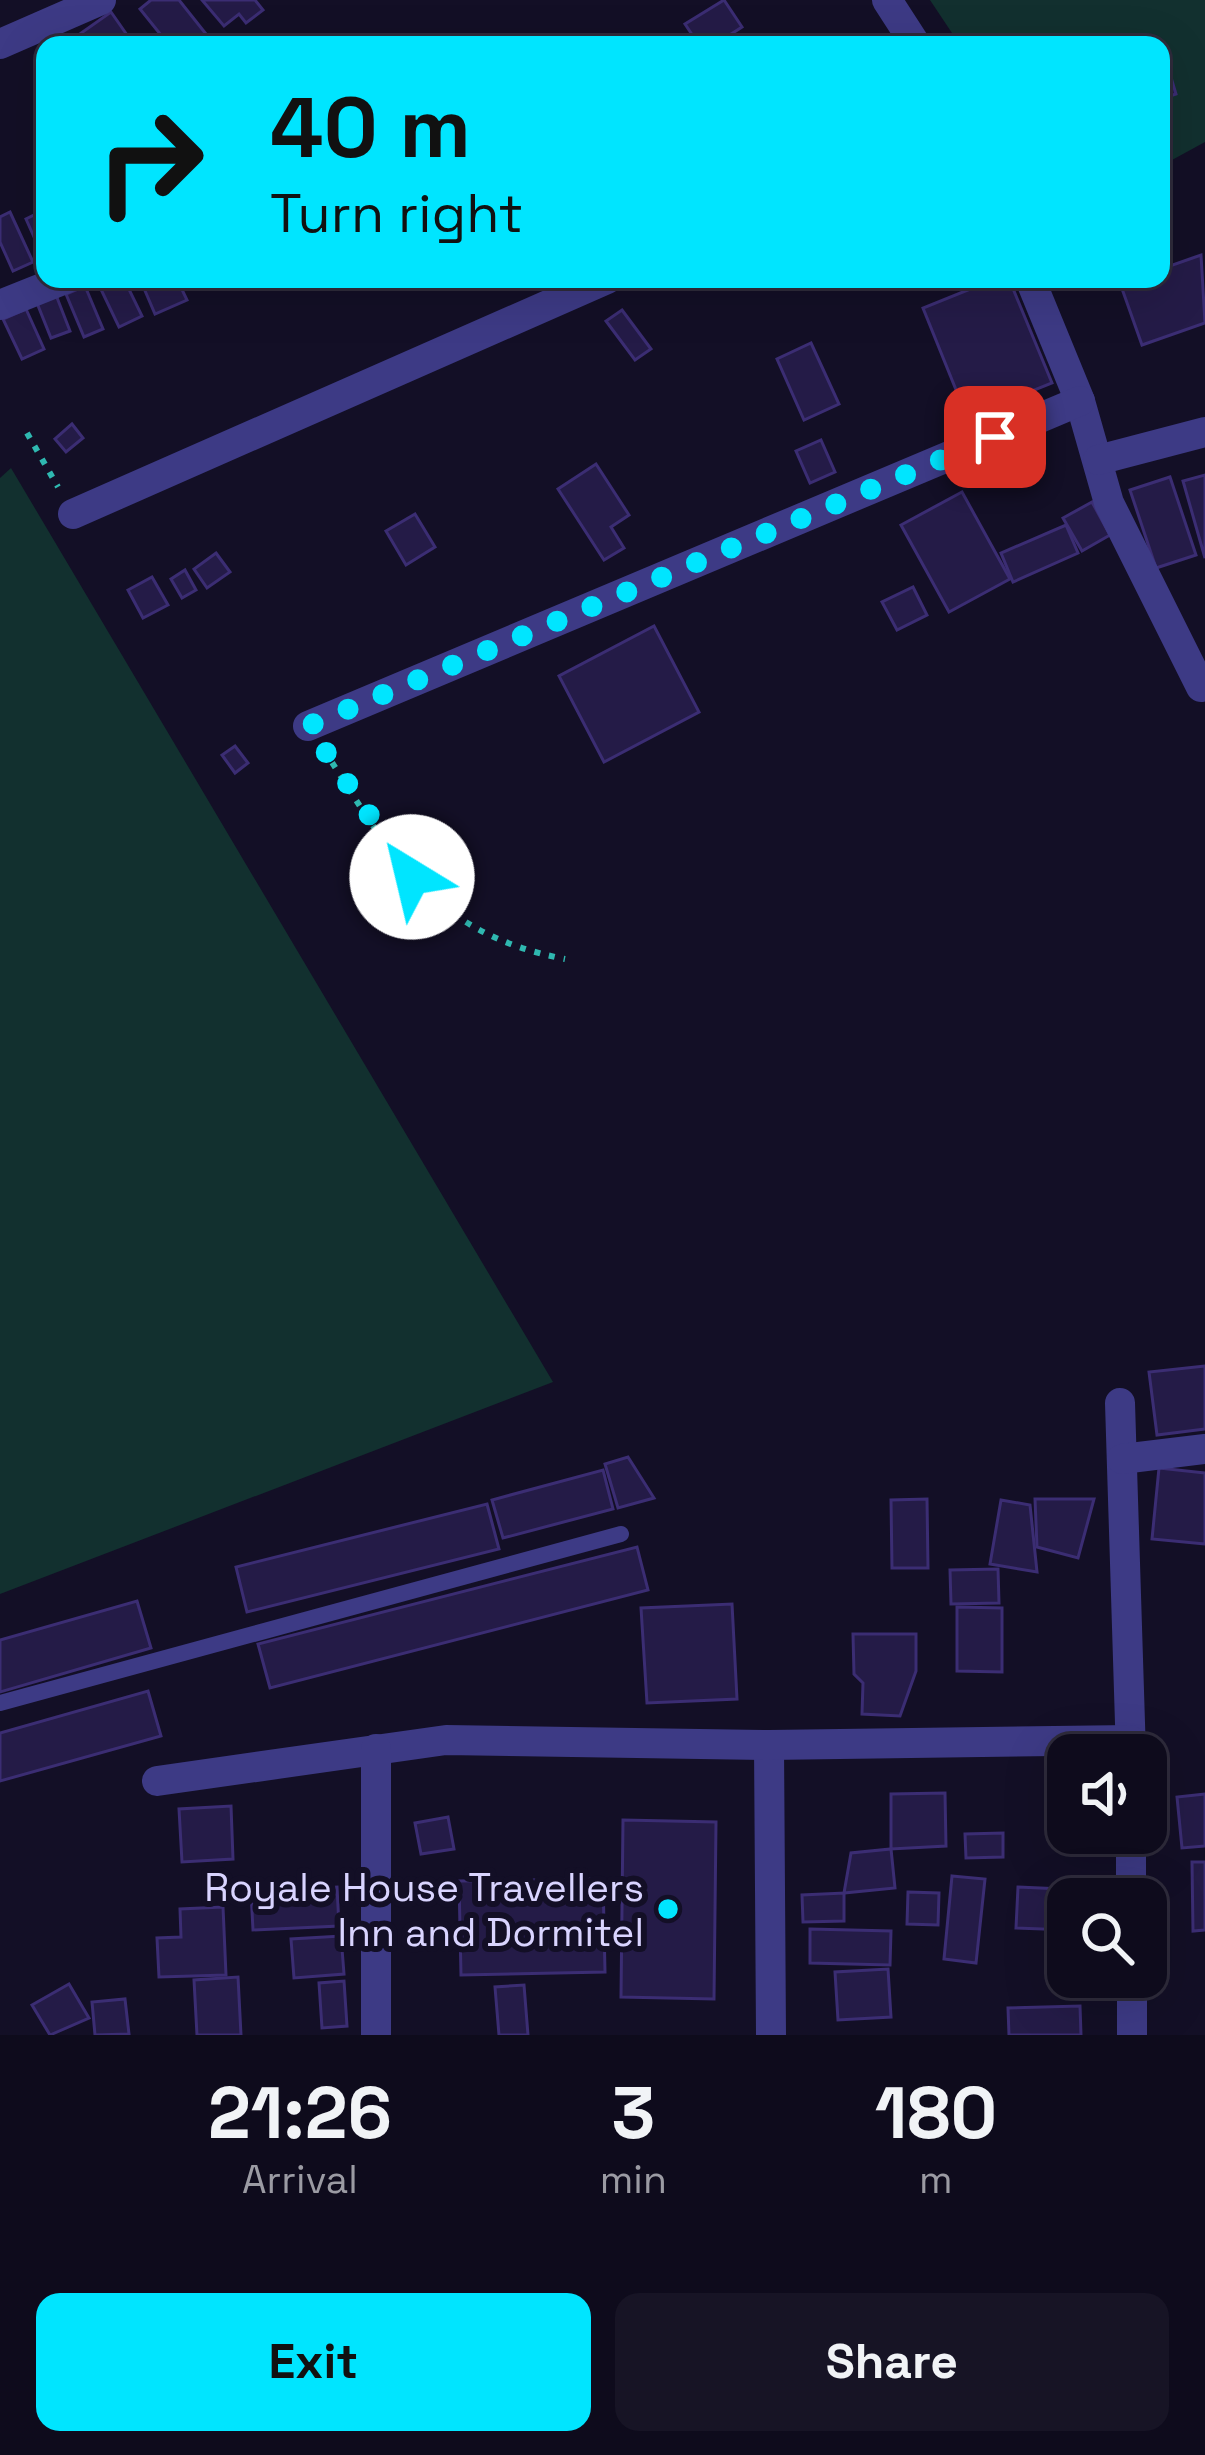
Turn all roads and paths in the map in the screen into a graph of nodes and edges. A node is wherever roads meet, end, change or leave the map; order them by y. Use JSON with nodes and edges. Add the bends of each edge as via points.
{"nodes":[{"id":1,"x":101,"y":0,"type":"edge"},
{"id":2,"x":887,"y":0,"type":"edge"},
{"id":3,"x":910,"y":36,"type":"edge"},
{"id":4,"x":0,"y":44,"type":"edge"},
{"id":5,"x":42,"y":288,"type":"edge"},
{"id":6,"x":587,"y":288,"type":"edge"},
{"id":7,"x":1034,"y":288,"type":"edge"},
{"id":8,"x":0,"y":305,"type":"edge"},
{"id":9,"x":1081,"y":400,"type":"junction"},
{"id":10,"x":1205,"y":432,"type":"edge"},
{"id":11,"x":27,"y":433,"type":"dead end"},
{"id":12,"x":1098,"y":460,"type":"junction"},
{"id":13,"x":73,"y":514,"type":"joint"},
{"id":14,"x":1201,"y":687,"type":"dead end"},
{"id":15,"x":308,"y":726,"type":"joint"},
{"id":16,"x":565,"y":959,"type":"dead end"},
{"id":17,"x":1120,"y":1403,"type":"dead end"},
{"id":18,"x":1205,"y":1449,"type":"edge"},
{"id":19,"x":1122,"y":1459,"type":"junction"},
{"id":20,"x":621,"y":1534,"type":"dead end"},
{"id":21,"x":0,"y":1703,"type":"edge"},
{"id":22,"x":1130,"y":1734,"type":"edge"},
{"id":23,"x":769,"y":1745,"type":"junction"},
{"id":24,"x":1047,"y":1747,"type":"edge"},
{"id":25,"x":376,"y":1749,"type":"junction"},
{"id":26,"x":157,"y":1781,"type":"dead end"},
{"id":27,"x":1132,"y":1998,"type":"edge"},
{"id":28,"x":376,"y":2035,"type":"edge"},
{"id":29,"x":771,"y":2035,"type":"edge"},
{"id":30,"x":1132,"y":2035,"type":"edge"}],
"edges":[{"from":1,"to":4,"type":"street"},
{"from":2,"to":3,"type":"street"},
{"from":5,"to":8,"type":"street"},
{"from":6,"to":13,"type":"street"},
{"from":7,"to":9,"type":"street"},
{"from":9,"to":12,"type":"street"},
{"from":9,"to":15,"type":"street"},
{"from":10,"to":12,"type":"street"},
{"from":11,"to":13,"type":"path"},
{"from":12,"to":14,"type":"street","via":[[1109,502]]},
{"from":15,"to":16,"type":"path","via":[[446,914],[486,936]]},
{"from":17,"to":19,"type":"street"},
{"from":18,"to":19,"type":"street"},
{"from":19,"to":22,"type":"street"},
{"from":20,"to":21,"type":"lane"},
{"from":23,"to":24,"type":"street"},
{"from":23,"to":25,"type":"street","via":[[446,1740]]},
{"from":23,"to":29,"type":"street"},
{"from":25,"to":26,"type":"street"},
{"from":25,"to":28,"type":"street"},
{"from":27,"to":30,"type":"street"}]}
